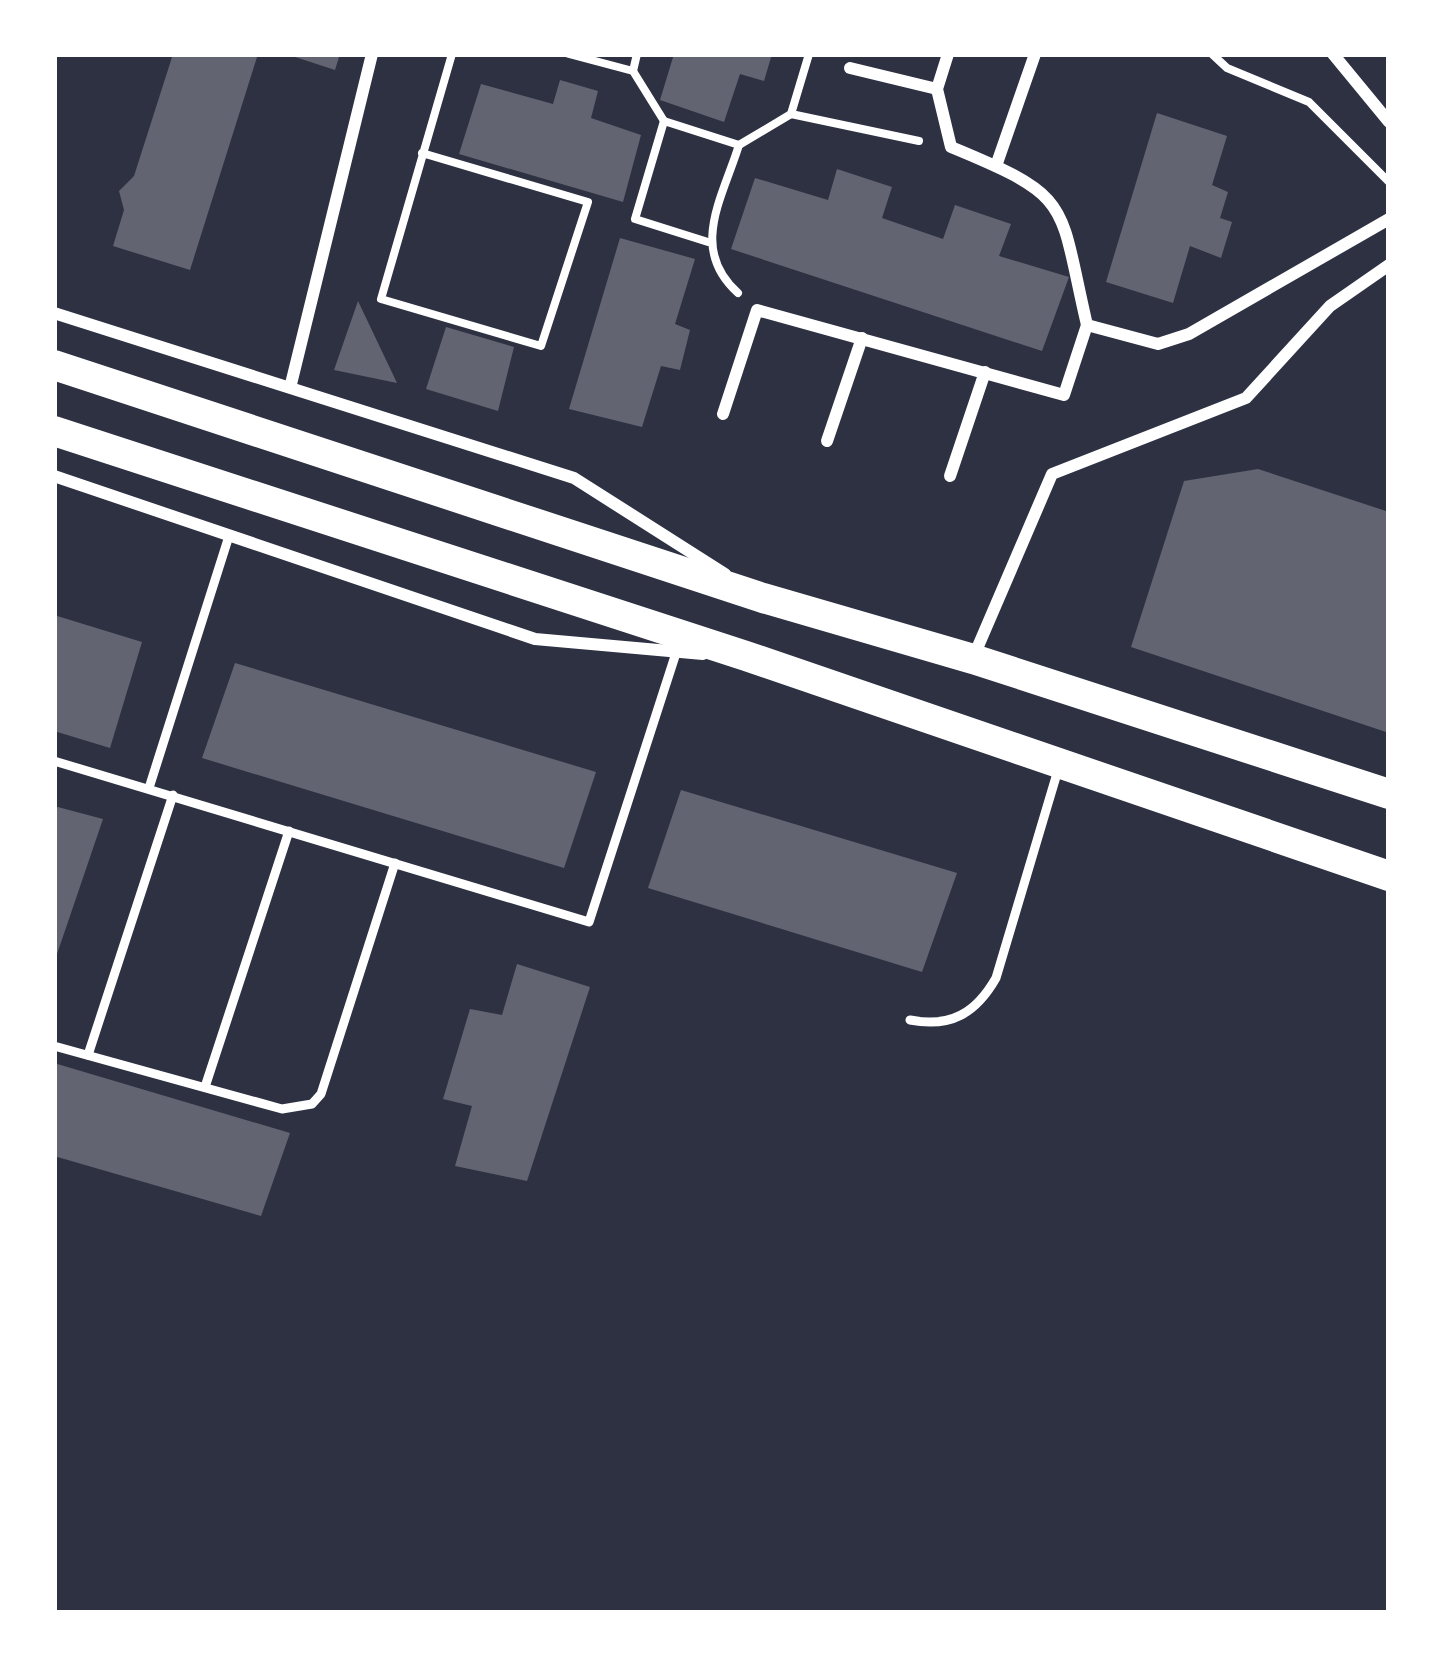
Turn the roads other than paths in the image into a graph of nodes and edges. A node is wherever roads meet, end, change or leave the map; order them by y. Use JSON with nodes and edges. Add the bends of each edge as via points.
{"nodes":[{"id":1,"x":372,"y":54,"type":"edge"},
{"id":2,"x":948,"y":54,"type":"edge"},
{"id":3,"x":1035,"y":54,"type":"edge"},
{"id":4,"x":1333,"y":54,"type":"edge"},
{"id":5,"x":850,"y":68,"type":"dead end"},
{"id":6,"x":937,"y":89,"type":"junction"},
{"id":7,"x":1389,"y":122,"type":"edge"},
{"id":8,"x":996,"y":166,"type":"junction"},
{"id":9,"x":1389,"y":219,"type":"edge"},
{"id":10,"x":1389,"y":265,"type":"edge"},
{"id":11,"x":54,"y":313,"type":"edge"},
{"id":12,"x":1087,"y":325,"type":"junction"},
{"id":13,"x":862,"y":338,"type":"junction"},
{"id":14,"x":54,"y":365,"type":"edge"},
{"id":15,"x":985,"y":372,"type":"junction"},
{"id":16,"x":291,"y":384,"type":"junction"},
{"id":17,"x":723,"y":414,"type":"dead end"},
{"id":18,"x":54,"y":431,"type":"edge"},
{"id":19,"x":826,"y":441,"type":"dead end"},
{"id":20,"x":54,"y":476,"type":"edge"},
{"id":21,"x":950,"y":476,"type":"dead end"},
{"id":22,"x":229,"y":536,"type":"junction"},
{"id":23,"x":763,"y":598,"type":"junction"},
{"id":24,"x":676,"y":653,"type":"junction"},
{"id":25,"x":746,"y":656,"type":"junction"},
{"id":26,"x":973,"y":658,"type":"junction"},
{"id":27,"x":54,"y":761,"type":"edge"},
{"id":28,"x":1059,"y":765,"type":"junction"},
{"id":29,"x":149,"y":788,"type":"junction"},
{"id":30,"x":1389,"y":794,"type":"edge"},
{"id":31,"x":173,"y":795,"type":"junction"},
{"id":32,"x":289,"y":831,"type":"junction"},
{"id":33,"x":395,"y":863,"type":"junction"},
{"id":34,"x":1389,"y":876,"type":"edge"},
{"id":35,"x":910,"y":1020,"type":"dead end"},
{"id":36,"x":54,"y":1046,"type":"edge"},
{"id":37,"x":88,"y":1055,"type":"junction"},
{"id":38,"x":205,"y":1087,"type":"junction"}],
"edges":[{"from":1,"to":16,"type":"street"},
{"from":2,"to":6,"type":"street"},
{"from":3,"to":8,"type":"street"},
{"from":4,"to":7,"type":"street"},
{"from":5,"to":6,"type":"street"},
{"from":6,"to":8,"type":"street","via":[[950,147]]},
{"from":8,"to":12,"type":"street","via":[[1027,179],[1059,211]]},
{"from":9,"to":12,"type":"street","via":[[1189,334],[1158,344]]},
{"from":10,"to":26,"type":"street","via":[[1330,306],[1246,398],[1052,474]]},
{"from":11,"to":16,"type":"street"},
{"from":12,"to":15,"type":"street","via":[[1064,394]]},
{"from":13,"to":15,"type":"street"},
{"from":13,"to":17,"type":"street","via":[[757,310]]},
{"from":13,"to":19,"type":"street"},
{"from":14,"to":23,"type":"main road"},
{"from":15,"to":21,"type":"street"},
{"from":16,"to":23,"type":"street","via":[[574,478]]},
{"from":18,"to":25,"type":"main road"},
{"from":20,"to":22,"type":"street"},
{"from":22,"to":24,"type":"street","via":[[535,640]]},
{"from":22,"to":29,"type":"lane"},
{"from":23,"to":26,"type":"main road"},
{"from":24,"to":25,"type":"street"},
{"from":24,"to":33,"type":"lane","via":[[589,922]]},
{"from":25,"to":28,"type":"main road"},
{"from":26,"to":30,"type":"main road"},
{"from":27,"to":29,"type":"lane"},
{"from":28,"to":34,"type":"main road"},
{"from":28,"to":35,"type":"lane","via":[[996,978],[979,1007],[958,1018]]},
{"from":29,"to":31,"type":"lane"},
{"from":31,"to":32,"type":"lane"},
{"from":31,"to":37,"type":"lane"},
{"from":32,"to":33,"type":"lane"},
{"from":32,"to":38,"type":"lane"},
{"from":33,"to":38,"type":"lane","via":[[313,1104],[282,1109]]},
{"from":36,"to":37,"type":"lane"},
{"from":37,"to":38,"type":"lane"}]}
